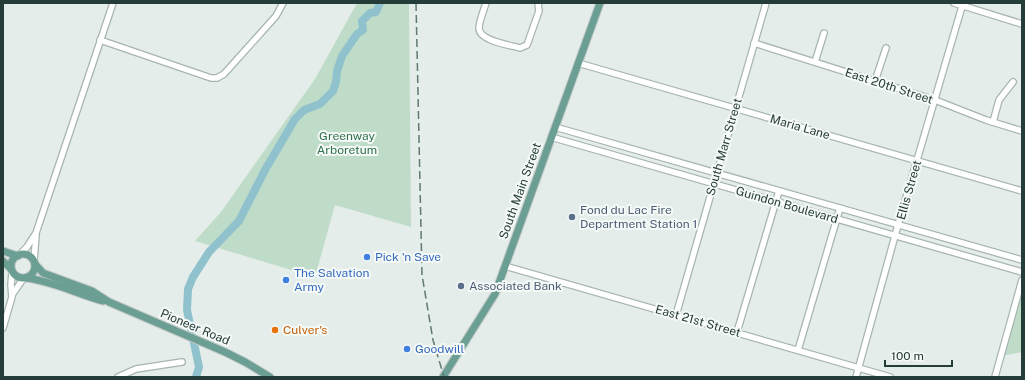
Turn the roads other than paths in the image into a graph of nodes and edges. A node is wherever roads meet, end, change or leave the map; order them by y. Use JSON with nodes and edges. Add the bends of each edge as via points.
{"nodes":[{"id":1,"x":113,"y":3,"type":"edge"},
{"id":2,"x":282,"y":3,"type":"edge"},
{"id":3,"x":486,"y":3,"type":"edge"},
{"id":4,"x":538,"y":3,"type":"edge"},
{"id":5,"x":600,"y":3,"type":"edge"},
{"id":6,"x":766,"y":3,"type":"edge"},
{"id":7,"x":954,"y":3,"type":"edge"},
{"id":8,"x":963,"y":4,"type":"edge"},
{"id":9,"x":1022,"y":24,"type":"edge"},
{"id":10,"x":824,"y":33,"type":"dead end"},
{"id":11,"x":100,"y":40,"type":"junction"},
{"id":12,"x":754,"y":43,"type":"junction"},
{"id":13,"x":886,"y":48,"type":"dead end"},
{"id":14,"x":815,"y":62,"type":"junction"},
{"id":15,"x":578,"y":63,"type":"junction"},
{"id":16,"x":875,"y":81,"type":"junction"},
{"id":17,"x":1013,"y":82,"type":"dead end"},
{"id":18,"x":935,"y":100,"type":"junction"},
{"id":19,"x":736,"y":108,"type":"junction"},
{"id":20,"x":993,"y":122,"type":"junction"},
{"id":21,"x":555,"y":127,"type":"junction"},
{"id":22,"x":1022,"y":131,"type":"edge"},
{"id":23,"x":551,"y":137,"type":"junction"},
{"id":24,"x":917,"y":161,"type":"junction"},
{"id":25,"x":716,"y":173,"type":"junction"},
{"id":26,"x":713,"y":183,"type":"junction"},
{"id":27,"x":779,"y":191,"type":"junction"},
{"id":28,"x":1022,"y":191,"type":"edge"},
{"id":29,"x":775,"y":201,"type":"junction"},
{"id":30,"x":840,"y":208,"type":"junction"},
{"id":31,"x":836,"y":219,"type":"junction"},
{"id":32,"x":898,"y":225,"type":"junction"},
{"id":33,"x":36,"y":234,"type":"junction"},
{"id":34,"x":895,"y":236,"type":"junction"},
{"id":35,"x":3,"y":251,"type":"edge"},
{"id":36,"x":18,"y":255,"type":"junction"},
{"id":37,"x":1022,"y":260,"type":"edge"},
{"id":38,"x":3,"y":261,"type":"edge"},
{"id":39,"x":34,"y":262,"type":"junction"},
{"id":40,"x":505,"y":266,"type":"junction"},
{"id":41,"x":12,"y":270,"type":"junction"},
{"id":42,"x":1022,"y":272,"type":"edge"},
{"id":43,"x":24,"y":278,"type":"junction"},
{"id":44,"x":1022,"y":280,"type":"edge"},
{"id":45,"x":12,"y":295,"type":"junction"},
{"id":46,"x":109,"y":302,"type":"junction"},
{"id":47,"x":676,"y":315,"type":"junction"},
{"id":48,"x":3,"y":328,"type":"edge"},
{"id":49,"x":737,"y":332,"type":"junction"},
{"id":50,"x":798,"y":350,"type":"junction"},
{"id":51,"x":182,"y":362,"type":"dead end"},
{"id":52,"x":858,"y":368,"type":"junction"},
{"id":53,"x":129,"y":374,"type":"edge"},
{"id":54,"x":268,"y":376,"type":"edge"},
{"id":55,"x":118,"y":377,"type":"edge"},
{"id":56,"x":443,"y":377,"type":"edge"},
{"id":57,"x":856,"y":377,"type":"edge"},
{"id":58,"x":890,"y":377,"type":"edge"},
{"id":59,"x":995,"y":377,"type":"edge"}],
"edges":[{"from":1,"to":11,"type":"street"},
{"from":2,"to":11,"type":"street","via":[[276,16],[224,74],[217,78]]},
{"from":3,"to":4,"type":"street","via":[[479,28],[482,35],[487,39],[520,48],[527,45],[539,11]]},
{"from":5,"to":15,"type":"main road","name":"South Main Street"},
{"from":6,"to":12,"type":"street","name":"South Marr Street"},
{"from":7,"to":8,"type":"street"},
{"from":8,"to":9,"type":"street"},
{"from":8,"to":18,"type":"street","name":"Ellis Street"},
{"from":10,"to":14,"type":"street"},
{"from":11,"to":33,"type":"street"},
{"from":12,"to":14,"type":"street","name":"East 20th Street"},
{"from":12,"to":19,"type":"street","name":"South Marr Street"},
{"from":13,"to":16,"type":"street"},
{"from":14,"to":16,"type":"street","name":"East 20th Street"},
{"from":15,"to":19,"type":"street","name":"Maria Lane"},
{"from":15,"to":21,"type":"main road","name":"South Main Street"},
{"from":16,"to":18,"type":"street","name":"East 20th Street"},
{"from":17,"to":20,"type":"street","via":[[999,100]]},
{"from":18,"to":20,"type":"street","name":"East 20th Street"},
{"from":18,"to":24,"type":"street","name":"Ellis Street"},
{"from":19,"to":24,"type":"street","name":"Maria Lane"},
{"from":19,"to":25,"type":"street","name":"South Marr Street"},
{"from":20,"to":22,"type":"street","name":"East 20th Street"},
{"from":21,"to":23,"type":"main road","name":"South Main Street"},
{"from":21,"to":25,"type":"street","name":"Guindon Boulevard"},
{"from":23,"to":26,"type":"street","name":"Guindon Boulevard"},
{"from":23,"to":40,"type":"main road","name":"South Main Street"},
{"from":24,"to":28,"type":"street","name":"Maria Lane"},
{"from":24,"to":32,"type":"street","name":"Ellis Street"},
{"from":25,"to":26,"type":"street","name":"South Marr Street"},
{"from":25,"to":27,"type":"street","name":"Guindon Boulevard"},
{"from":26,"to":29,"type":"street","name":"Guindon Boulevard"},
{"from":26,"to":47,"type":"street","name":"South Marr Street"},
{"from":27,"to":29,"type":"street"},
{"from":27,"to":30,"type":"street","name":"Guindon Boulevard"},
{"from":29,"to":31,"type":"street","name":"Guindon Boulevard"},
{"from":29,"to":49,"type":"street"},
{"from":30,"to":31,"type":"street"},
{"from":30,"to":32,"type":"street","name":"Guindon Boulevard"},
{"from":31,"to":34,"type":"street","name":"Guindon Boulevard"},
{"from":31,"to":50,"type":"street"},
{"from":32,"to":34,"type":"street","name":"Ellis Street"},
{"from":32,"to":37,"type":"street","name":"Guindon Boulevard"},
{"from":33,"to":36,"type":"street"},
{"from":33,"to":39,"type":"street"},
{"from":34,"to":42,"type":"street","name":"Guindon Boulevard"},
{"from":34,"to":52,"type":"street","name":"Ellis Street"},
{"from":35,"to":36,"type":"main road"},
{"from":36,"to":39,"type":"main road","via":[[26,255]]},
{"from":36,"to":41,"type":"main road","via":[[12,261]]},
{"from":38,"to":41,"type":"main road"},
{"from":39,"to":43,"type":"main road","via":[[34,271],[30,277]]},
{"from":39,"to":46,"type":"main road","name":"Pioneer Road","via":[[43,273],[92,291]]},
{"from":40,"to":47,"type":"street","name":"East 21st Street"},
{"from":40,"to":56,"type":"main road","name":"South Main Street","via":[[495,294]]},
{"from":41,"to":43,"type":"main road","via":[[17,277]]},
{"from":41,"to":45,"type":"street"},
{"from":43,"to":45,"type":"street"},
{"from":43,"to":46,"type":"main road","name":"Pioneer Road","via":[[48,282]]},
{"from":44,"to":59,"type":"street"},
{"from":45,"to":48,"type":"street"},
{"from":46,"to":54,"type":"main road","name":"Pioneer Road","via":[[203,342]]},
{"from":47,"to":49,"type":"street","name":"East 21st Street"},
{"from":49,"to":50,"type":"street","name":"East 21st Street"},
{"from":50,"to":52,"type":"street","name":"East 21st Street"},
{"from":51,"to":53,"type":"street"},
{"from":52,"to":57,"type":"street","name":"Ellis Street"},
{"from":52,"to":58,"type":"street","name":"East 21st Street"},
{"from":53,"to":55,"type":"street"}]}
